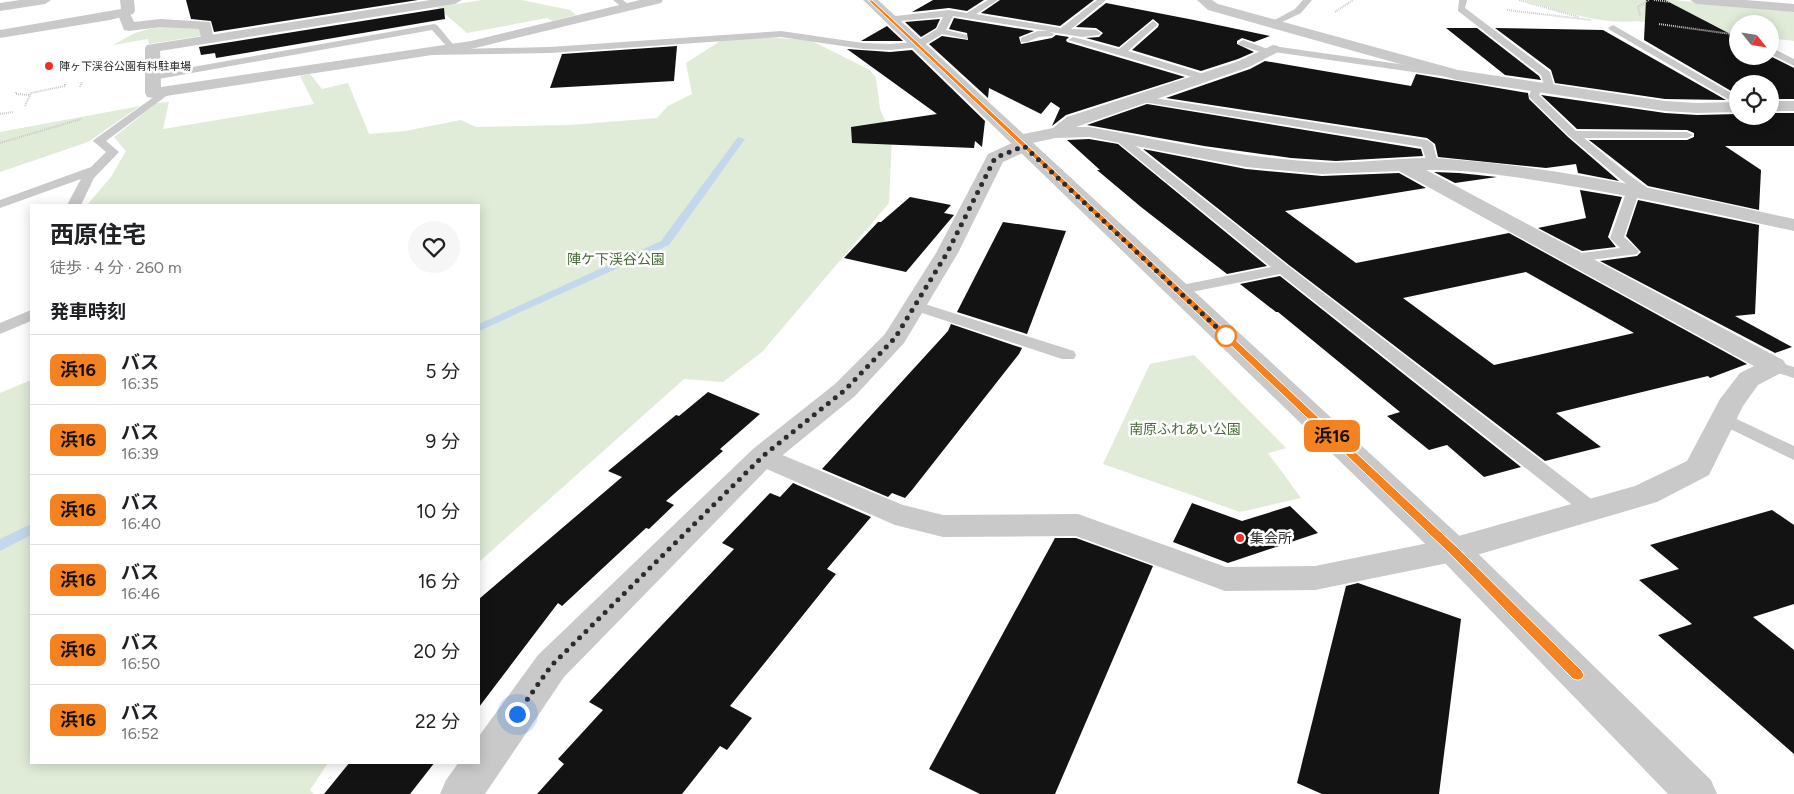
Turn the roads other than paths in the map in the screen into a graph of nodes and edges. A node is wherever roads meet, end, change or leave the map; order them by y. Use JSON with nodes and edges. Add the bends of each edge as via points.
{"nodes":[{"id":1,"x":45,"y":0,"type":"edge"},
{"id":2,"x":455,"y":0,"type":"edge"},
{"id":3,"x":656,"y":0,"type":"edge"},
{"id":4,"x":870,"y":0,"type":"edge"},
{"id":5,"x":994,"y":0,"type":"edge"},
{"id":6,"x":1102,"y":0,"type":"edge"},
{"id":7,"x":1204,"y":0,"type":"edge"},
{"id":8,"x":1308,"y":0,"type":"edge"},
{"id":9,"x":1463,"y":0,"type":"edge"},
{"id":10,"x":1697,"y":0,"type":"edge"},
{"id":11,"x":622,"y":3,"type":"edge"},
{"id":12,"x":125,"y":6,"type":"edge"},
{"id":13,"x":0,"y":7,"type":"edge"},
{"id":14,"x":1794,"y":8,"type":"edge"},
{"id":15,"x":949,"y":13,"type":"junction"},
{"id":16,"x":969,"y":16,"type":"junction"},
{"id":17,"x":890,"y":19,"type":"junction"},
{"id":18,"x":1153,"y":24,"type":"dead end"},
{"id":19,"x":1271,"y":24,"type":"junction"},
{"id":20,"x":1613,"y":28,"type":"dead end"},
{"id":21,"x":942,"y":31,"type":"junction"},
{"id":22,"x":1055,"y":32,"type":"junction"},
{"id":23,"x":0,"y":34,"type":"edge"},
{"id":24,"x":1096,"y":34,"type":"dead end"},
{"id":25,"x":964,"y":37,"type":"dead end"},
{"id":26,"x":207,"y":39,"type":"junction"},
{"id":27,"x":1024,"y":40,"type":"dead end"},
{"id":28,"x":1242,"y":43,"type":"dead end"},
{"id":29,"x":918,"y":46,"type":"junction"},
{"id":30,"x":1276,"y":47,"type":"junction"},
{"id":31,"x":453,"y":48,"type":"junction"},
{"id":32,"x":430,"y":52,"type":"junction"},
{"id":33,"x":1122,"y":52,"type":"junction"},
{"id":34,"x":1779,"y":55,"type":"edge"},
{"id":35,"x":1794,"y":63,"type":"edge"},
{"id":36,"x":1457,"y":76,"type":"junction"},
{"id":37,"x":152,"y":77,"type":"junction"},
{"id":38,"x":1206,"y":78,"type":"junction"},
{"id":39,"x":1543,"y":89,"type":"junction"},
{"id":40,"x":164,"y":92,"type":"junction"},
{"id":41,"x":1729,"y":97,"type":"edge"},
{"id":42,"x":1141,"y":99,"type":"junction"},
{"id":43,"x":1779,"y":106,"type":"edge"},
{"id":44,"x":1794,"y":106,"type":"edge"},
{"id":45,"x":1729,"y":107,"type":"edge"},
{"id":46,"x":1056,"y":133,"type":"junction"},
{"id":47,"x":1573,"y":134,"type":"junction"},
{"id":48,"x":1687,"y":135,"type":"dead end"},
{"id":49,"x":1118,"y":137,"type":"junction"},
{"id":50,"x":1021,"y":143,"type":"junction"},
{"id":51,"x":1432,"y":163,"type":"junction"},
{"id":52,"x":1400,"y":164,"type":"junction"},
{"id":53,"x":95,"y":170,"type":"junction"},
{"id":54,"x":1641,"y":192,"type":"junction"},
{"id":55,"x":0,"y":204,"type":"edge"},
{"id":56,"x":75,"y":204,"type":"edge"},
{"id":57,"x":1794,"y":225,"type":"edge"},
{"id":58,"x":1575,"y":258,"type":"junction"},
{"id":59,"x":1283,"y":269,"type":"junction"},
{"id":60,"x":1177,"y":290,"type":"junction"},
{"id":61,"x":915,"y":306,"type":"junction"},
{"id":62,"x":30,"y":314,"type":"edge"},
{"id":63,"x":0,"y":329,"type":"edge"},
{"id":64,"x":1068,"y":355,"type":"dead end"},
{"id":65,"x":1787,"y":367,"type":"edge"},
{"id":66,"x":1724,"y":419,"type":"junction"},
{"id":67,"x":1794,"y":454,"type":"edge"},
{"id":68,"x":763,"y":456,"type":"junction"},
{"id":69,"x":1592,"y":510,"type":"junction"},
{"id":70,"x":1453,"y":550,"type":"junction"},
{"id":71,"x":461,"y":794,"type":"edge"},
{"id":72,"x":1696,"y":794,"type":"edge"}],
"edges":[{"from":1,"to":13,"type":"street"},
{"from":2,"to":26,"type":"street"},
{"from":3,"to":11,"type":"street"},
{"from":4,"to":17,"type":"street"},
{"from":5,"to":16,"type":"lane"},
{"from":6,"to":22,"type":"lane"},
{"from":7,"to":19,"type":"street","via":[[1213,7]]},
{"from":8,"to":19,"type":"lane","via":[[1298,11]]},
{"from":9,"to":39,"type":"lane","via":[[1460,9],[1546,74]]},
{"from":10,"to":14,"type":"street"},
{"from":11,"to":31,"type":"street"},
{"from":12,"to":23,"type":"street"},
{"from":12,"to":26,"type":"street","via":[[129,27],[160,22],[205,26]]},
{"from":15,"to":16,"type":"lane"},
{"from":15,"to":17,"type":"lane"},
{"from":15,"to":21,"type":"lane"},
{"from":16,"to":22,"type":"lane"},
{"from":17,"to":29,"type":"street"},
{"from":18,"to":33,"type":"lane"},
{"from":19,"to":36,"type":"street"},
{"from":20,"to":41,"type":"lane"},
{"from":21,"to":25,"type":"lane"},
{"from":21,"to":29,"type":"lane"},
{"from":22,"to":24,"type":"lane"},
{"from":22,"to":27,"type":"lane"},
{"from":22,"to":33,"type":"lane"},
{"from":26,"to":37,"type":"street","via":[[152,48]]},
{"from":28,"to":30,"type":"lane"},
{"from":29,"to":32,"type":"lane","via":[[863,46],[781,34],[550,50]]},
{"from":29,"to":50,"type":"street"},
{"from":30,"to":36,"type":"lane"},
{"from":30,"to":38,"type":"street","via":[[1244,64]]},
{"from":31,"to":32,"type":"street"},
{"from":31,"to":37,"type":"lane","via":[[434,27]]},
{"from":32,"to":40,"type":"street"},
{"from":33,"to":38,"type":"lane"},
{"from":34,"to":35,"type":"lane"},
{"from":36,"to":39,"type":"street"},
{"from":37,"to":40,"type":"street","via":[[153,94]]},
{"from":38,"to":42,"type":"street"},
{"from":39,"to":45,"type":"street","via":[[1665,106]]},
{"from":39,"to":47,"type":"lane","via":[[1534,96]]},
{"from":40,"to":53,"type":"lane","via":[[99,141],[113,152]]},
{"from":42,"to":46,"type":"street","via":[[1073,121]]},
{"from":42,"to":51,"type":"lane","via":[[1427,144]]},
{"from":43,"to":44,"type":"street"},
{"from":46,"to":49,"type":"street","via":[[1089,132]]},
{"from":46,"to":50,"type":"street"},
{"from":47,"to":48,"type":"lane"},
{"from":47,"to":54,"type":"lane"},
{"from":49,"to":52,"type":"street","via":[[1246,161],[1322,168]]},
{"from":49,"to":59,"type":"lane"},
{"from":50,"to":60,"type":"street"},
{"from":50,"to":61,"type":"street","via":[[995,158],[947,253]]},
{"from":51,"to":52,"type":"street"},
{"from":51,"to":54,"type":"street","via":[[1521,172]]},
{"from":52,"to":58,"type":"street"},
{"from":53,"to":55,"type":"lane"},
{"from":53,"to":56,"type":"lane"},
{"from":54,"to":57,"type":"street"},
{"from":54,"to":58,"type":"lane","via":[[1617,238],[1632,251]]},
{"from":58,"to":65,"type":"street"},
{"from":59,"to":60,"type":"lane"},
{"from":59,"to":69,"type":"lane"},
{"from":60,"to":70,"type":"street"},
{"from":61,"to":64,"type":"lane"},
{"from":61,"to":68,"type":"street","via":[[895,338],[845,390]]},
{"from":62,"to":63,"type":"lane"},
{"from":65,"to":66,"type":"street","via":[[1749,379]]},
{"from":66,"to":67,"type":"lane"},
{"from":66,"to":69,"type":"street","via":[[1698,468],[1646,494]]},
{"from":68,"to":70,"type":"street","via":[[895,514],[943,526],[1078,525],[1225,579],[1316,578]]},
{"from":68,"to":71,"type":"street","via":[[551,666]]},
{"from":69,"to":70,"type":"street"},
{"from":70,"to":72,"type":"street"}]}
